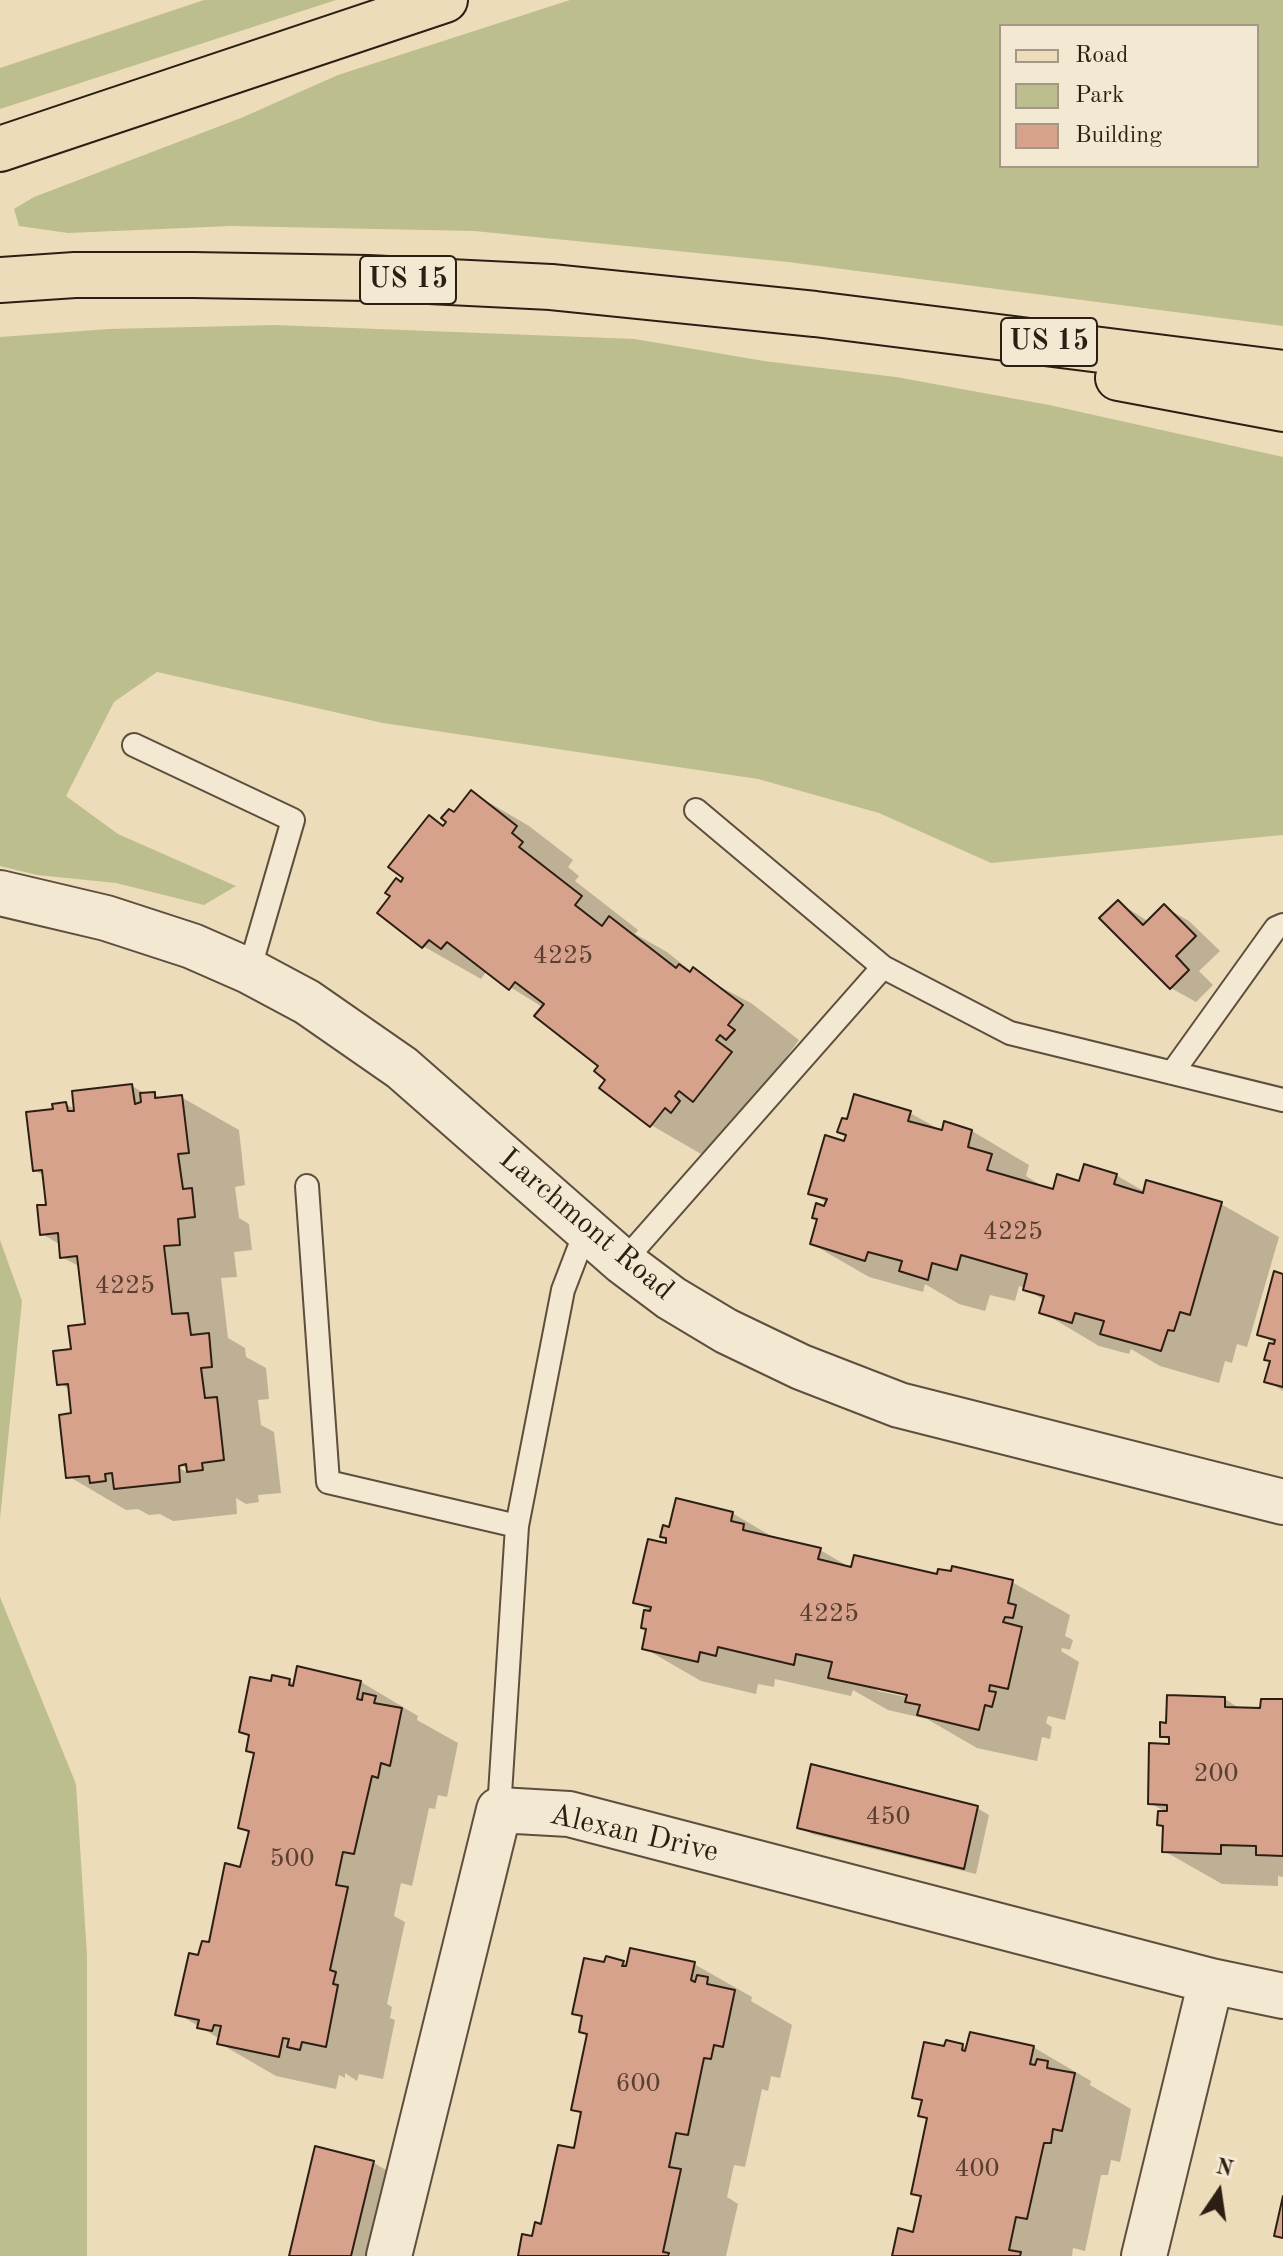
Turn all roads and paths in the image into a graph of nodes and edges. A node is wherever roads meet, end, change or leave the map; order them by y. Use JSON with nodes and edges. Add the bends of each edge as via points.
{"nodes":[{"id":1,"x":445,"y":0,"type":"edge"},
{"id":2,"x":0,"y":149,"type":"edge"},
{"id":3,"x":0,"y":280,"type":"edge"},
{"id":4,"x":815,"y":314,"type":"junction"},
{"id":5,"x":1283,"y":373,"type":"edge"},
{"id":6,"x":1283,"y":409,"type":"edge"},
{"id":7,"x":134,"y":745,"type":"dead end"},
{"id":8,"x":696,"y":810,"type":"dead end"},
{"id":9,"x":0,"y":893,"type":"edge"},
{"id":10,"x":1283,"y":925,"type":"edge"},
{"id":11,"x":883,"y":967,"type":"junction"},
{"id":12,"x":249,"y":971,"type":"junction"},
{"id":13,"x":1172,"y":1073,"type":"junction"},
{"id":14,"x":1283,"y":1100,"type":"edge"},
{"id":15,"x":307,"y":1186,"type":"dead end"},
{"id":16,"x":586,"y":1230,"type":"junction"},
{"id":17,"x":623,"y":1262,"type":"junction"},
{"id":18,"x":1283,"y":1502,"type":"edge"},
{"id":19,"x":517,"y":1526,"type":"junction"},
{"id":20,"x":499,"y":1810,"type":"junction"},
{"id":21,"x":1211,"y":1981,"type":"junction"},
{"id":22,"x":1283,"y":1996,"type":"edge"},
{"id":23,"x":389,"y":2256,"type":"edge"},
{"id":24,"x":1144,"y":2256,"type":"edge"}],
"edges":[{"from":1,"to":2,"type":"main road"},
{"from":3,"to":4,"type":"main road","number":"US 15","via":[[75,275],[368,278],[551,287]]},
{"from":4,"to":5,"type":"main road","number":"US 15"},
{"from":4,"to":6,"type":"main road","via":[[839,326]]},
{"from":7,"to":12,"type":"lane","via":[[293,820]]},
{"from":8,"to":11,"type":"lane"},
{"from":9,"to":12,"type":"street","name":"Larchmont Road","via":[[66,907],[192,946]]},
{"from":10,"to":13,"type":"lane"},
{"from":11,"to":13,"type":"lane","via":[[1010,1033]]},
{"from":11,"to":17,"type":"lane"},
{"from":12,"to":16,"type":"street","name":"Larchmont Road","via":[[307,1002],[402,1068]]},
{"from":13,"to":14,"type":"lane"},
{"from":15,"to":19,"type":"lane","via":[[328,1482]]},
{"from":16,"to":17,"type":"street","name":"Larchmont Road"},
{"from":16,"to":19,"type":"lane","via":[[563,1290]]},
{"from":17,"to":18,"type":"street","name":"Larchmont Road","via":[[726,1331],[899,1405]]},
{"from":19,"to":20,"type":"lane"},
{"from":20,"to":21,"type":"street","name":"Alexan Drive","via":[[569,1814]]},
{"from":20,"to":23,"type":"street"},
{"from":21,"to":22,"type":"street","name":"Alexan Drive"},
{"from":21,"to":24,"type":"street"}]}
